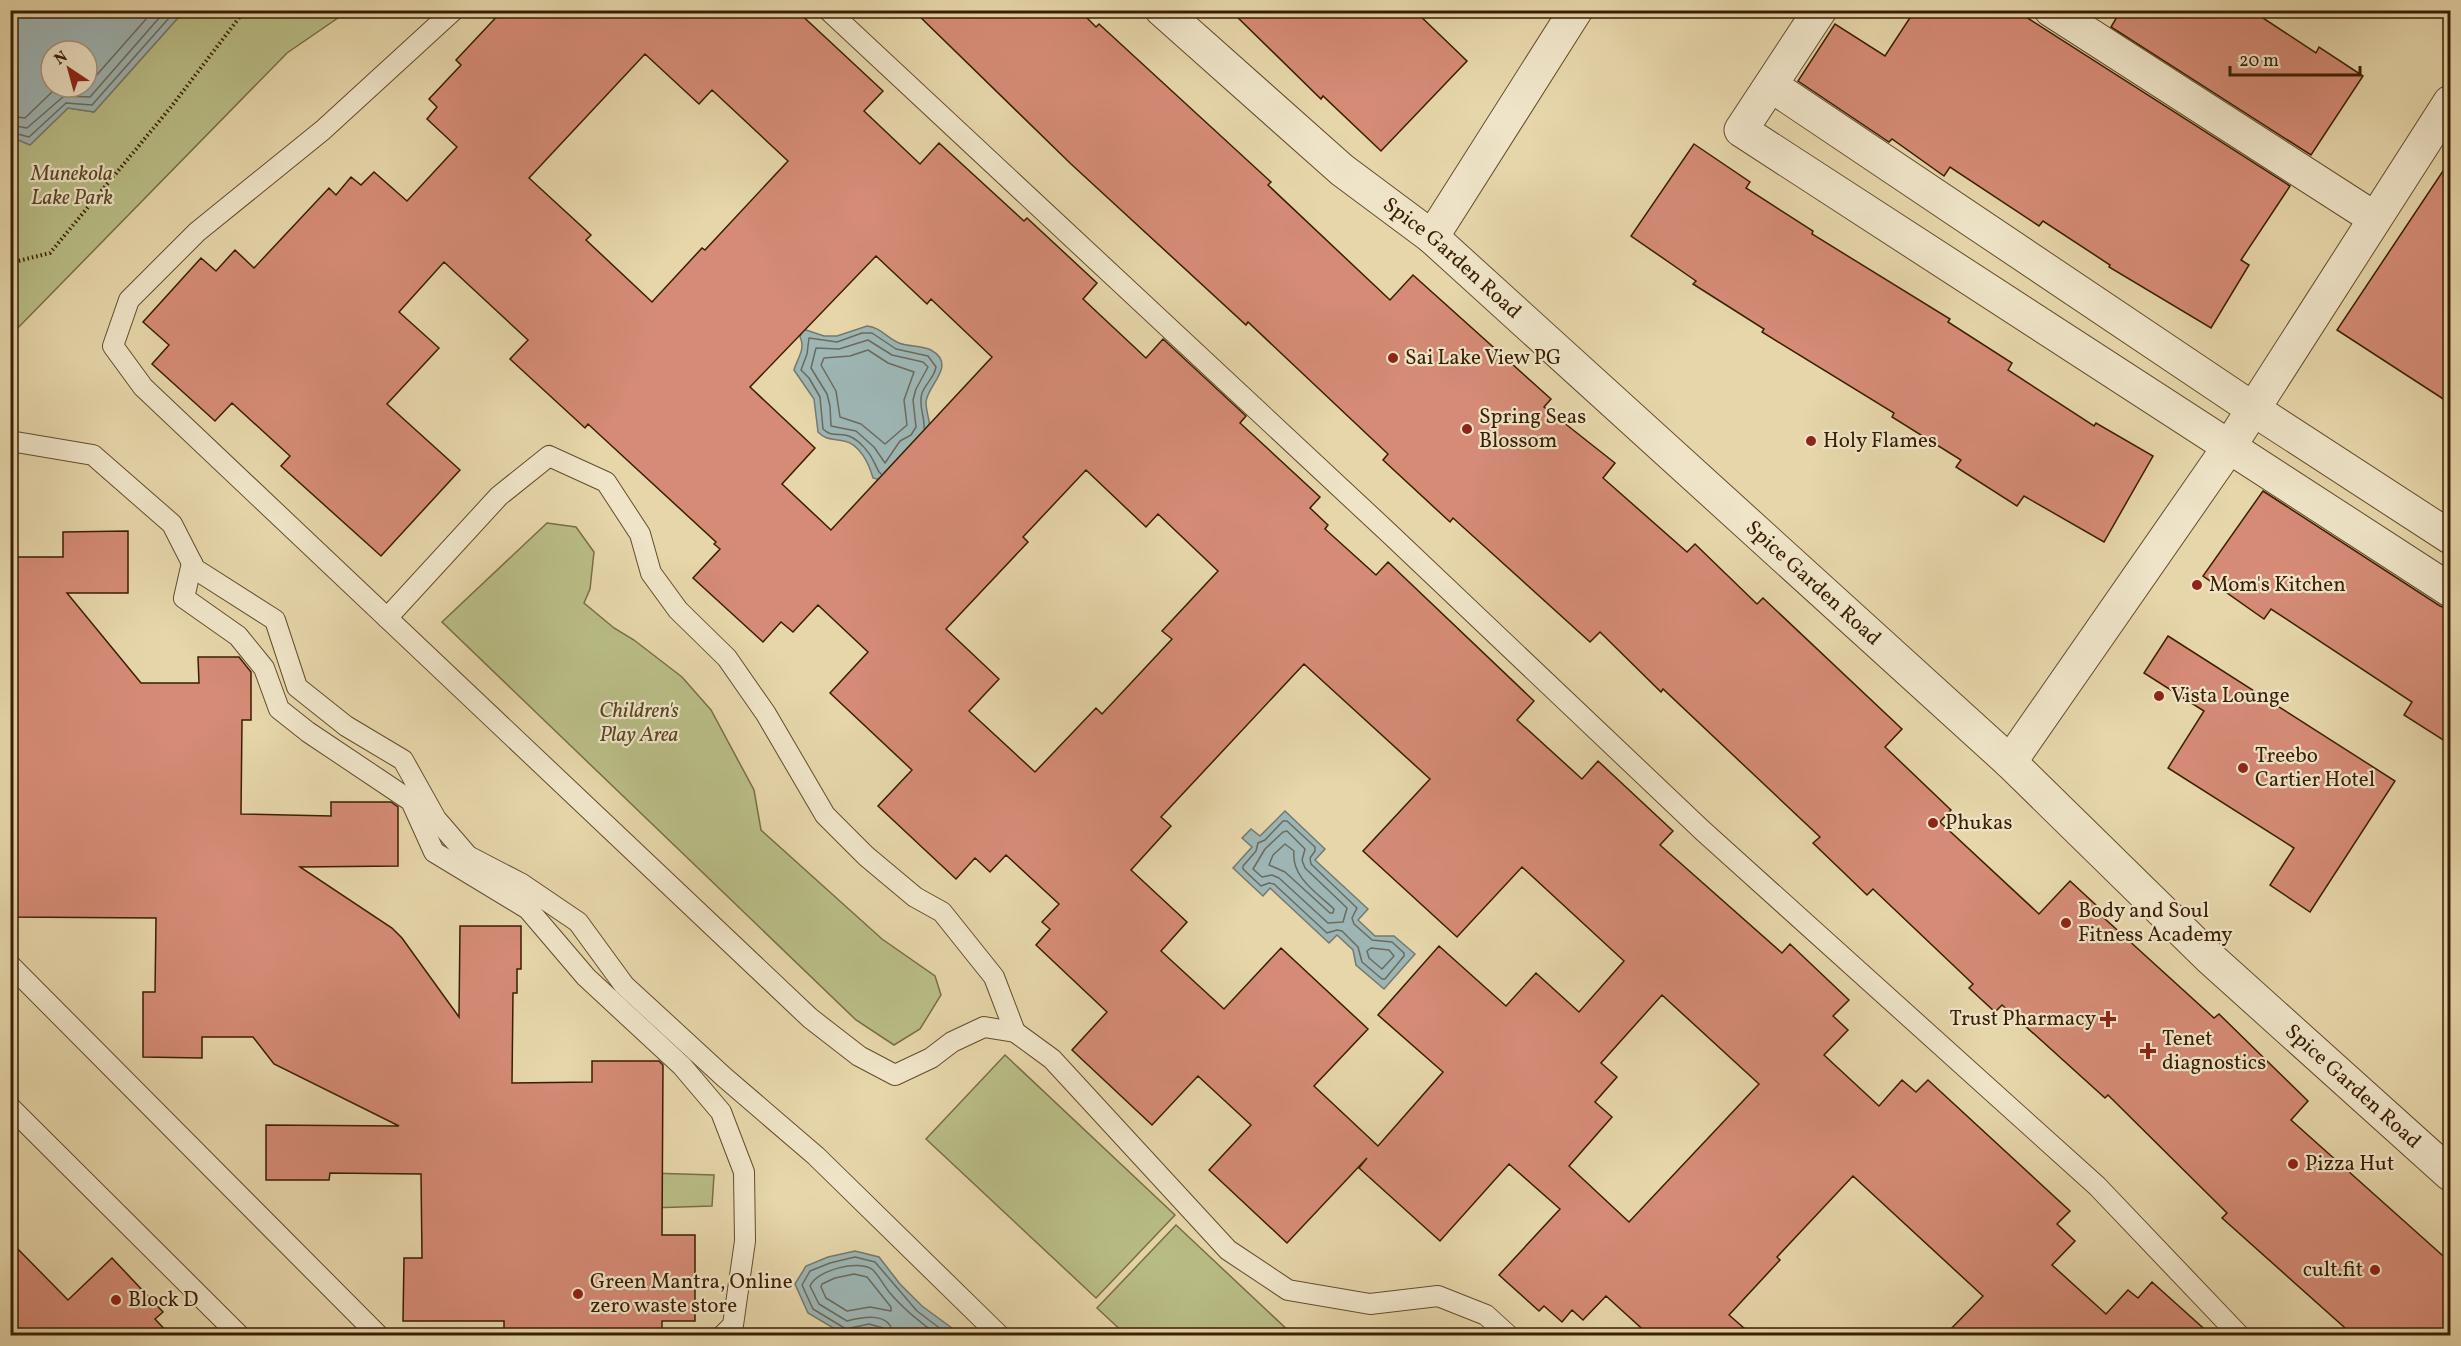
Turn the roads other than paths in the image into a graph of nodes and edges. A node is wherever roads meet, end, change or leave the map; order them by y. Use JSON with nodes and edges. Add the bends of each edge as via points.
{"nodes":[{"id":1,"x":454,"y":10,"type":"edge"},
{"id":2,"x":828,"y":10,"type":"edge"},
{"id":3,"x":1162,"y":10,"type":"edge"},
{"id":4,"x":1576,"y":10,"type":"edge"},
{"id":5,"x":1820,"y":10,"type":"edge"},
{"id":6,"x":2051,"y":10,"type":"edge"},
{"id":7,"x":1772,"y":86,"type":"junction"},
{"id":8,"x":2451,"y":102,"type":"edge"},
{"id":9,"x":2374,"y":218,"type":"junction"},
{"id":10,"x":1432,"y":237,"type":"junction"},
{"id":11,"x":2253,"y":409,"type":"junction"},
{"id":12,"x":10,"y":441,"type":"edge"},
{"id":13,"x":2229,"y":447,"type":"junction"},
{"id":14,"x":2451,"y":537,"type":"edge"},
{"id":15,"x":192,"y":563,"type":"junction"},
{"id":16,"x":2451,"y":590,"type":"edge"},
{"id":17,"x":387,"y":618,"type":"junction"},
{"id":18,"x":2010,"y":762,"type":"junction"},
{"id":19,"x":10,"y":965,"type":"edge"},
{"id":20,"x":1016,"y":1032,"type":"junction"},
{"id":21,"x":10,"y":1107,"type":"edge"},
{"id":22,"x":2451,"y":1174,"type":"edge"},
{"id":23,"x":240,"y":1335,"type":"edge"},
{"id":24,"x":379,"y":1335,"type":"edge"},
{"id":25,"x":722,"y":1335,"type":"edge"},
{"id":26,"x":1000,"y":1335,"type":"edge"},
{"id":27,"x":1509,"y":1335,"type":"edge"},
{"id":28,"x":2240,"y":1335,"type":"edge"}],
"edges":[{"from":1,"to":17,"type":"lane","via":[[323,130],[197,232],[129,300],[113,346],[143,387]]},
{"from":2,"to":28,"type":"lane","via":[[1703,831],[2097,1186]]},
{"from":3,"to":10,"type":"street","name":"Spice Garden Road","via":[[1342,170]]},
{"from":4,"to":10,"type":"street"},
{"from":5,"to":7,"type":"street"},
{"from":6,"to":9,"type":"street"},
{"from":7,"to":11,"type":"street"},
{"from":7,"to":13,"type":"street","via":[[1742,130]]},
{"from":8,"to":9,"type":"street"},
{"from":9,"to":11,"type":"street"},
{"from":10,"to":18,"type":"street","name":"Spice Garden Road"},
{"from":11,"to":13,"type":"street"},
{"from":11,"to":14,"type":"street"},
{"from":12,"to":15,"type":"lane","via":[[93,455],[172,524]]},
{"from":13,"to":16,"type":"street"},
{"from":13,"to":18,"type":"street"},
{"from":15,"to":25,"type":"lane","via":[[184,598],[238,636],[264,668],[279,709],[411,801],[434,852],[528,909],[586,977],[682,1066],[721,1112],[744,1172],[745,1241],[733,1325]]},
{"from":15,"to":26,"type":"lane","via":[[195,569],[274,620],[297,687],[346,726],[402,760],[436,819],[468,856],[522,884],[578,922],[624,985],[816,1156]]},
{"from":17,"to":20,"type":"lane","via":[[810,1018],[859,1056],[895,1075],[984,1027]]},
{"from":17,"to":20,"type":"lane","via":[[499,496],[549,456],[606,482],[640,534],[651,573],[678,610],[727,658],[766,714],[825,815],[915,897],[942,912],[994,977]]},
{"from":18,"to":22,"type":"street","name":"Spice Garden Road","via":[[2211,958]]},
{"from":19,"to":24,"type":"lane"},
{"from":20,"to":27,"type":"lane","via":[[1052,1059],[1228,1250],[1288,1290],[1370,1304],[1438,1296],[1486,1315]]},
{"from":21,"to":23,"type":"lane"}]}
